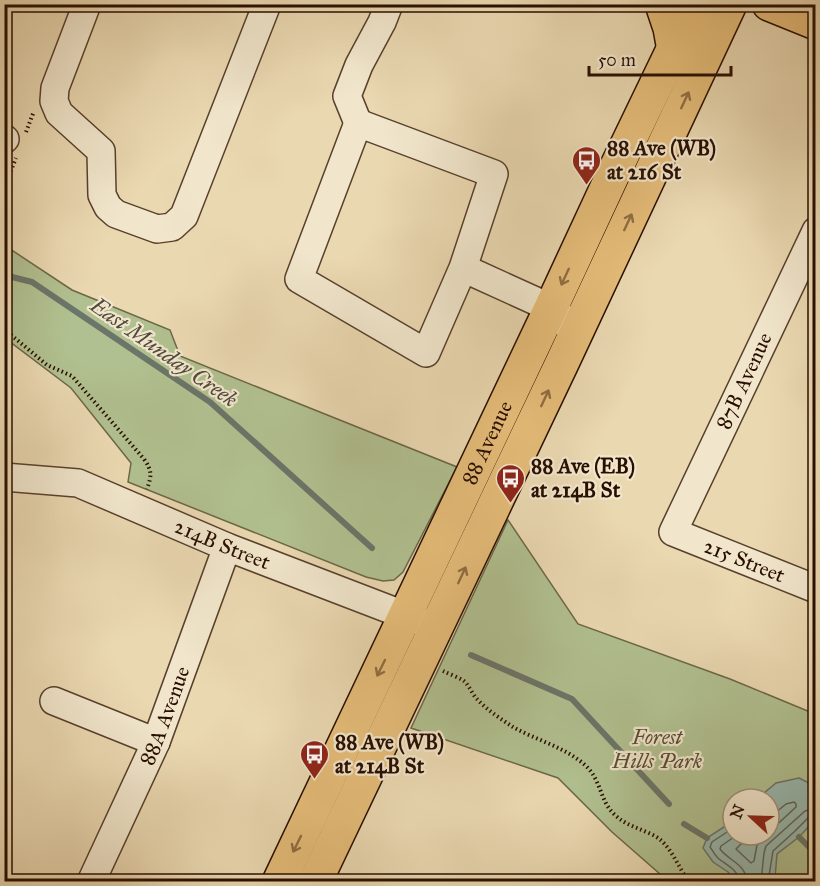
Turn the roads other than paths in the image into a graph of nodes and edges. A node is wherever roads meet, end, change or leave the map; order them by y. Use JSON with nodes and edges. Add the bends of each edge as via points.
{"nodes":[{"id":1,"x":87,"y":4,"type":"edge"},
{"id":2,"x":267,"y":4,"type":"edge"},
{"id":3,"x":389,"y":4,"type":"edge"},
{"id":4,"x":662,"y":4,"type":"edge"},
{"id":5,"x":695,"y":4,"type":"edge"},
{"id":6,"x":730,"y":4,"type":"edge"},
{"id":7,"x":769,"y":4,"type":"edge"},
{"id":8,"x":816,"y":23,"type":"edge"},
{"id":9,"x":674,"y":50,"type":"junction"},
{"id":10,"x":358,"y":123,"type":"junction"},
{"id":11,"x":816,"y":231,"type":"edge"},
{"id":12,"x":463,"y":268,"type":"junction"},
{"id":13,"x":551,"y":308,"type":"junction"},
{"id":14,"x":562,"y":363,"type":"junction"},
{"id":15,"x":4,"y":477,"type":"edge"},
{"id":16,"x":673,"y":532,"type":"joint"},
{"id":17,"x":227,"y":548,"type":"junction"},
{"id":18,"x":816,"y":589,"type":"edge"},
{"id":19,"x":406,"y":615,"type":"junction"},
{"id":20,"x":437,"y":627,"type":"junction"},
{"id":21,"x":54,"y":701,"type":"dead end"},
{"id":22,"x":156,"y":742,"type":"junction"},
{"id":23,"x":91,"y":882,"type":"edge"},
{"id":24,"x":279,"y":882,"type":"edge"},
{"id":25,"x":315,"y":882,"type":"edge"}],
"edges":[{"from":1,"to":2,"type":"street","via":[[55,88],[54,101],[59,113],[101,151],[102,195],[108,207],[116,214],[157,229],[172,227],[184,216]]},
{"from":3,"to":10,"type":"street","via":[[347,96]]},
{"from":4,"to":9,"type":"main road"},
{"from":5,"to":9,"type":"main road","name":"88 Avenue"},
{"from":14,"to":6,"type":"main road","name":"88 Avenue","one_way":true},
{"from":7,"to":8,"type":"main road"},
{"from":9,"to":13,"type":"main road","name":"88 Avenue","one_way":true},
{"from":10,"to":12,"type":"street","via":[[494,174]]},
{"from":10,"to":12,"type":"street","via":[[299,279],[426,353]]},
{"from":11,"to":16,"type":"street","name":"87B Avenue"},
{"from":12,"to":13,"type":"street"},
{"from":13,"to":14,"type":"street","via":[[566,325]]},
{"from":13,"to":19,"type":"main road","name":"88 Avenue"},
{"from":20,"to":14,"type":"main road","name":"88 Avenue","one_way":true},
{"from":15,"to":17,"type":"street","name":"214B Street","via":[[78,483]]},
{"from":16,"to":18,"type":"street","name":"215 Street"},
{"from":17,"to":19,"type":"street","name":"214B Street"},
{"from":17,"to":22,"type":"street","name":"88A Avenue"},
{"from":19,"to":20,"type":"street","name":"214B Street"},
{"from":19,"to":24,"type":"main road","name":"88 Avenue","one_way":true},
{"from":20,"to":25,"type":"main road","name":"88 Avenue"},
{"from":21,"to":22,"type":"street"},
{"from":22,"to":23,"type":"street","name":"88A Avenue"}]}
